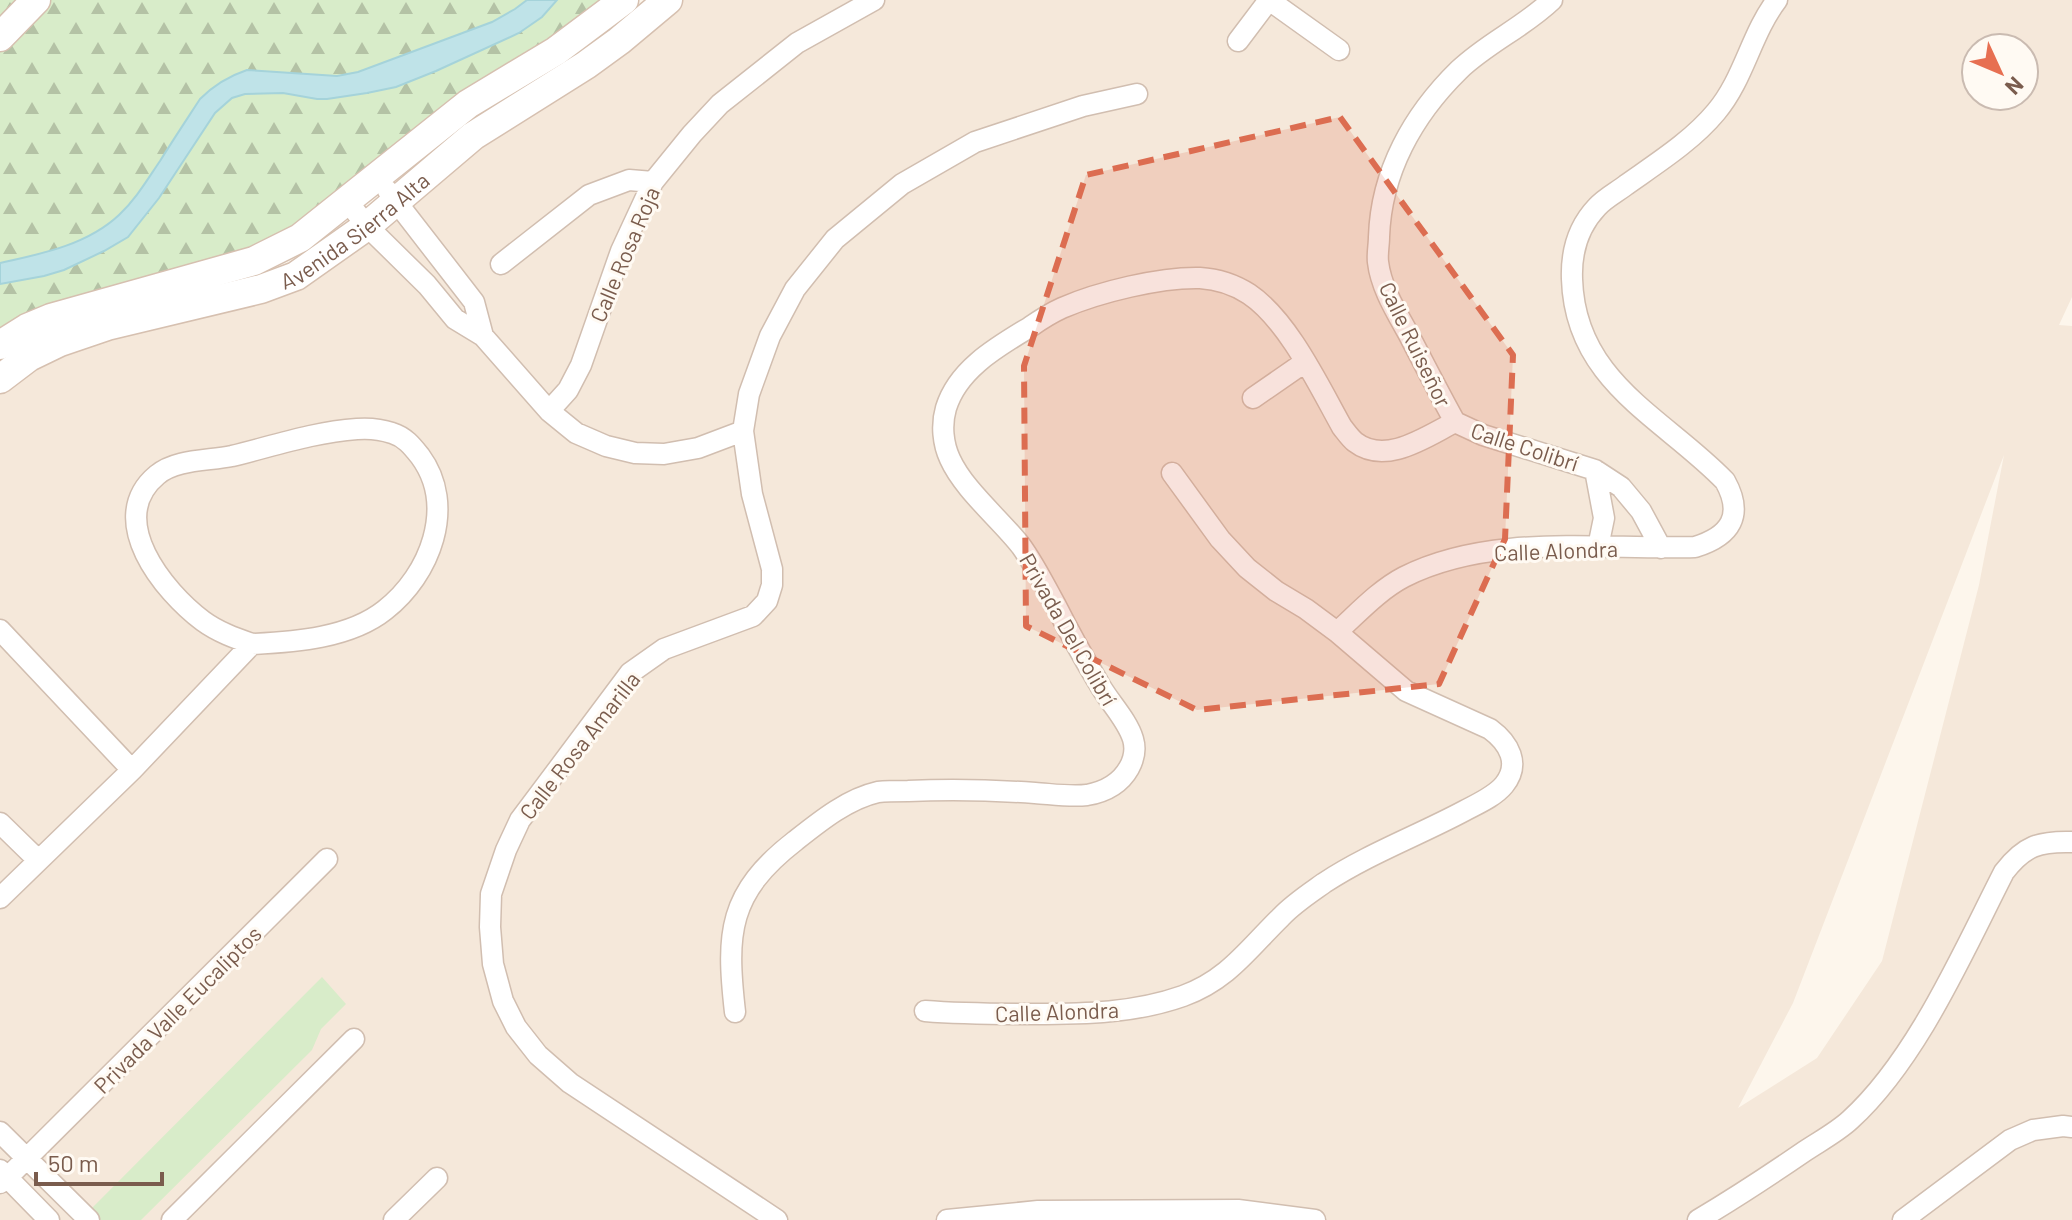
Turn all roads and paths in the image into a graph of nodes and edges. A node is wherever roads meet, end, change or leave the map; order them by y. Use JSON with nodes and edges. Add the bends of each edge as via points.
{"nodes":[{"id":1,"x":36,"y":0,"type":"edge"},
{"id":2,"x":624,"y":0,"type":"edge"},
{"id":3,"x":874,"y":0,"type":"edge"},
{"id":4,"x":1269,"y":0,"type":"edge"},
{"id":5,"x":1552,"y":0,"type":"edge"},
{"id":6,"x":1777,"y":0,"type":"edge"},
{"id":7,"x":663,"y":2,"type":"edge"},
{"id":8,"x":0,"y":37,"type":"edge"},
{"id":9,"x":1238,"y":41,"type":"dead end"},
{"id":10,"x":1339,"y":50,"type":"dead end"},
{"id":11,"x":1137,"y":94,"type":"dead end"},
{"id":12,"x":377,"y":176,"type":"junction"},
{"id":13,"x":653,"y":182,"type":"junction"},
{"id":14,"x":395,"y":200,"type":"junction"},
{"id":15,"x":347,"y":201,"type":"junction"},
{"id":16,"x":367,"y":226,"type":"junction"},
{"id":17,"x":501,"y":264,"type":"dead end"},
{"id":18,"x":447,"y":268,"type":"junction"},
{"id":19,"x":427,"y":285,"type":"junction"},
{"id":20,"x":483,"y":336,"type":"junction"},
{"id":21,"x":0,"y":345,"type":"edge"},
{"id":22,"x":1305,"y":362,"type":"junction"},
{"id":23,"x":0,"y":379,"type":"edge"},
{"id":24,"x":1253,"y":398,"type":"dead end"},
{"id":25,"x":549,"y":411,"type":"junction"},
{"id":26,"x":1455,"y":422,"type":"junction"},
{"id":27,"x":743,"y":431,"type":"junction"},
{"id":28,"x":1595,"y":470,"type":"junction"},
{"id":29,"x":1172,"y":473,"type":"dead end"},
{"id":30,"x":1598,"y":547,"type":"junction"},
{"id":31,"x":1661,"y":548,"type":"junction"},
{"id":32,"x":0,"y":630,"type":"edge"},
{"id":33,"x":1337,"y":632,"type":"junction"},
{"id":34,"x":252,"y":644,"type":"junction"},
{"id":35,"x":132,"y":770,"type":"junction"},
{"id":36,"x":0,"y":823,"type":"edge"},
{"id":37,"x":2072,"y":842,"type":"edge"},
{"id":38,"x":327,"y":859,"type":"dead end"},
{"id":39,"x":38,"y":860,"type":"junction"},
{"id":40,"x":0,"y":898,"type":"edge"},
{"id":41,"x":925,"y":1011,"type":"dead end"},
{"id":42,"x":735,"y":1012,"type":"dead end"},
{"id":43,"x":354,"y":1039,"type":"dead end"},
{"id":44,"x":2072,"y":1127,"type":"edge"},
{"id":45,"x":0,"y":1132,"type":"edge"},
{"id":46,"x":26,"y":1158,"type":"junction"},
{"id":47,"x":2,"y":1177,"type":"edge"},
{"id":48,"x":437,"y":1178,"type":"dead end"},
{"id":49,"x":49,"y":1220,"type":"edge"},
{"id":50,"x":89,"y":1220,"type":"edge"},
{"id":51,"x":172,"y":1220,"type":"edge"},
{"id":52,"x":394,"y":1220,"type":"edge"},
{"id":53,"x":777,"y":1220,"type":"edge"},
{"id":54,"x":947,"y":1220,"type":"edge"},
{"id":55,"x":1315,"y":1220,"type":"edge"},
{"id":56,"x":1698,"y":1220,"type":"edge"},
{"id":57,"x":1903,"y":1220,"type":"edge"}],
"edges":[{"from":1,"to":8,"type":"street"},
{"from":2,"to":12,"type":"street","name":"Avenida Sierra Alta","via":[[556,51],[468,104]]},
{"from":3,"to":13,"type":"street","name":"Calle Rosa Roja","via":[[797,43],[720,104]]},
{"from":4,"to":9,"type":"street"},
{"from":4,"to":10,"type":"street"},
{"from":5,"to":26,"type":"street","name":"Calle Ruiseñor","via":[[1470,60],[1430,101],[1406,137],[1383,195],[1378,263],[1388,296]]},
{"from":6,"to":31,"type":"street","name":"Calle Alondra","via":[[1715,113],[1599,204],[1576,240],[1572,291],[1590,351],[1620,390],[1715,469],[1733,494],[1732,520],[1722,534],[1695,547]]},
{"from":7,"to":14,"type":"street","name":"Avenida Sierra Alta","via":[[619,41],[473,136]]},
{"from":11,"to":27,"type":"street","name":"Calle Rosa Amarilla","via":[[975,142],[902,184],[835,239],[795,289],[770,336],[749,394]]},
{"from":12,"to":14,"type":"street"},
{"from":12,"to":15,"type":"street","name":"Avenida Sierra Alta"},
{"from":13,"to":17,"type":"street","via":[[629,180],[589,195]]},
{"from":13,"to":25,"type":"street","name":"Calle Rosa Roja","via":[[621,251],[581,365]]},
{"from":14,"to":16,"type":"street","name":"Avenida Sierra Alta"},
{"from":14,"to":18,"type":"street"},
{"from":15,"to":16,"type":"street"},
{"from":15,"to":21,"type":"street","name":"Avenida Sierra Alta","via":[[300,238],[254,261],[51,318]]},
{"from":16,"to":19,"type":"street"},
{"from":16,"to":23,"type":"street","name":"Avenida Sierra Alta","via":[[296,276],[48,346]]},
{"from":18,"to":19,"type":"street"},
{"from":18,"to":20,"type":"street","via":[[474,302]]},
{"from":19,"to":20,"type":"street","via":[[455,319]]},
{"from":20,"to":25,"type":"street"},
{"from":22,"to":24,"type":"street"},
{"from":22,"to":26,"type":"street","name":"Privada Del Colibrí","via":[[1342,427],[1368,449],[1391,451]]},
{"from":22,"to":42,"type":"street","name":"Privada Del Colibrí","via":[[1270,311],[1229,284],[1204,278],[1107,292],[1059,309],[973,367],[946,408],[943,431],[951,461],[1037,570],[1132,735],[1134,759],[1114,785],[1100,792],[877,793],[835,812],[783,850],[742,897],[731,933]]},
{"from":25,"to":27,"type":"street","via":[[576,433],[635,453],[698,448]]},
{"from":26,"to":28,"type":"street","name":"Calle Colibrí"},
{"from":27,"to":53,"type":"street","name":"Calle Rosa Amarilla","via":[[752,494],[772,569],[767,601],[753,616],[664,649],[630,673],[520,820],[491,894],[490,927],[503,1001],[538,1055],[570,1083]]},
{"from":28,"to":30,"type":"street","name":"Calle Colibrí","via":[[1604,518]]},
{"from":28,"to":31,"type":"street","name":"Calle Colibrí","via":[[1621,487]]},
{"from":29,"to":33,"type":"street","via":[[1247,568]]},
{"from":30,"to":31,"type":"street","name":"Calle Alondra"},
{"from":30,"to":33,"type":"street","name":"Calle Alondra","via":[[1505,549],[1431,566],[1384,590]]},
{"from":32,"to":35,"type":"street"},
{"from":33,"to":41,"type":"street","name":"Calle Alondra","via":[[1406,691],[1502,738],[1513,760],[1503,786],[1323,884],[1283,915],[1245,957],[1186,995],[1094,1014]]},
{"from":34,"to":34,"type":"street","via":[[205,623],[157,577],[136,529],[144,490],[169,467],[293,439],[377,428],[399,435],[428,466],[435,483],[439,508],[424,566],[384,612],[354,628],[297,642]]},
{"from":34,"to":35,"type":"street"},
{"from":35,"to":39,"type":"street"},
{"from":36,"to":39,"type":"street"},
{"from":37,"to":56,"type":"street","via":[[2050,841],[2013,860],[1906,1053],[1850,1121]]},
{"from":38,"to":46,"type":"street","name":"Privada Valle Eucaliptos"},
{"from":39,"to":40,"type":"street"},
{"from":43,"to":51,"type":"street"},
{"from":44,"to":57,"type":"street","via":[[2033,1130],[2010,1140]]},
{"from":45,"to":46,"type":"street"},
{"from":46,"to":47,"type":"street","name":"Privada Valle Eucaliptos"},
{"from":46,"to":50,"type":"street"},
{"from":47,"to":49,"type":"street"},
{"from":48,"to":52,"type":"street"},
{"from":54,"to":55,"type":"street","via":[[1038,1211],[1238,1210]]}]}
